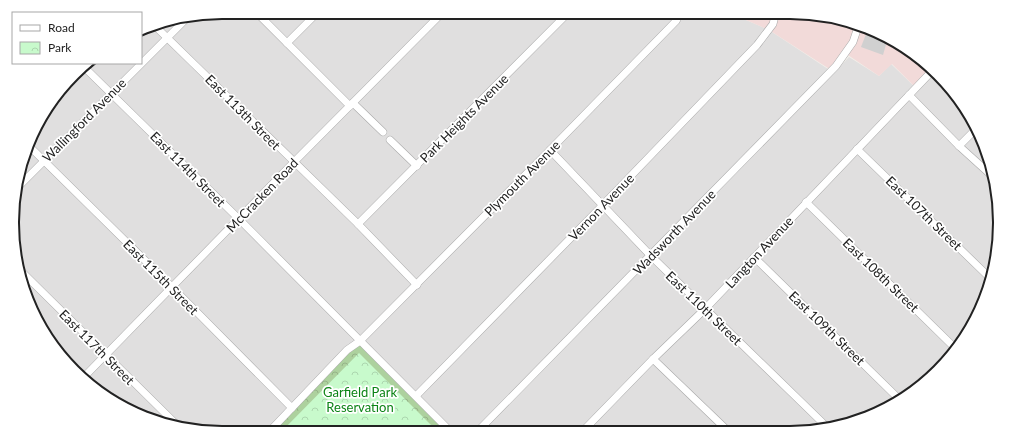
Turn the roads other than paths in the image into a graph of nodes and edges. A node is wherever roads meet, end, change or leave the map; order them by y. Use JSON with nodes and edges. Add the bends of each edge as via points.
{"nodes":[{"id":1,"x":263,"y":19,"type":"edge"},
{"id":2,"x":311,"y":19,"type":"edge"},
{"id":3,"x":436,"y":19,"type":"edge"},
{"id":4,"x":562,"y":19,"type":"edge"},
{"id":5,"x":677,"y":19,"type":"edge"},
{"id":6,"x":774,"y":19,"type":"edge"},
{"id":7,"x":180,"y":24,"type":"edge"},
{"id":8,"x":159,"y":29,"type":"edge"},
{"id":9,"x":857,"y":31,"type":"edge"},
{"id":10,"x":167,"y":37,"type":"junction"},
{"id":11,"x":287,"y":43,"type":"junction"},
{"id":12,"x":142,"y":62,"type":"edge"},
{"id":13,"x":140,"y":64,"type":"edge"},
{"id":14,"x":88,"y":70,"type":"edge"},
{"id":15,"x":929,"y":75,"type":"edge"},
{"id":16,"x":111,"y":94,"type":"junction"},
{"id":17,"x":909,"y":95,"type":"junction"},
{"id":18,"x":352,"y":104,"type":"junction"},
{"id":19,"x":383,"y":132,"type":"dead end"},
{"id":20,"x":972,"y":133,"type":"edge"},
{"id":21,"x":390,"y":140,"type":"dead end"},
{"id":22,"x":959,"y":146,"type":"junction"},
{"id":23,"x":857,"y":149,"type":"junction"},
{"id":24,"x":32,"y":150,"type":"edge"},
{"id":25,"x":550,"y":150,"type":"junction"},
{"id":26,"x":44,"y":161,"type":"junction"},
{"id":27,"x":294,"y":162,"type":"junction"},
{"id":28,"x":417,"y":166,"type":"junction"},
{"id":29,"x":986,"y":171,"type":"edge"},
{"id":30,"x":23,"y":182,"type":"edge"},
{"id":31,"x":806,"y":202,"type":"junction"},
{"id":32,"x":603,"y":205,"type":"junction"},
{"id":33,"x":239,"y":219,"type":"junction"},
{"id":34,"x":358,"y":224,"type":"junction"},
{"id":35,"x":651,"y":256,"type":"junction"},
{"id":36,"x":754,"y":257,"type":"junction"},
{"id":37,"x":986,"y":274,"type":"edge"},
{"id":38,"x":26,"y":276,"type":"edge"},
{"id":39,"x":417,"y":285,"type":"junction"},
{"id":40,"x":172,"y":287,"type":"junction"},
{"id":41,"x":705,"y":309,"type":"junction"},
{"id":42,"x":360,"y":341,"type":"junction"},
{"id":43,"x":952,"y":345,"type":"edge"},
{"id":44,"x":106,"y":355,"type":"junction"},
{"id":45,"x":652,"y":359,"type":"junction"},
{"id":46,"x":87,"y":374,"type":"edge"},
{"id":47,"x":416,"y":396,"type":"junction"},
{"id":48,"x":896,"y":396,"type":"edge"},
{"id":49,"x":292,"y":408,"type":"junction"},
{"id":50,"x":170,"y":419,"type":"edge"},
{"id":51,"x":823,"y":423,"type":"edge"},
{"id":52,"x":275,"y":426,"type":"edge"},
{"id":53,"x":445,"y":426,"type":"edge"},
{"id":54,"x":484,"y":426,"type":"edge"},
{"id":55,"x":588,"y":426,"type":"edge"},
{"id":56,"x":723,"y":426,"type":"edge"}],
"edges":[{"from":1,"to":11,"type":"street"},
{"from":2,"to":11,"type":"street"},
{"from":3,"to":18,"type":"street","name":"McCracken Road"},
{"from":4,"to":28,"type":"street","name":"Park Heights Avenue"},
{"from":5,"to":25,"type":"street","name":"Plymouth Avenue"},
{"from":6,"to":32,"type":"street","name":"Vernon Avenue","via":[[757,45]]},
{"from":7,"to":10,"type":"street","name":"Wallingford Avenue"},
{"from":8,"to":10,"type":"street","name":"East 113th Street"},
{"from":9,"to":35,"type":"street","name":"Wadsworth Avenue","via":[[853,42],[836,66]]},
{"from":10,"to":12,"type":"street","name":"Wallingford Avenue"},
{"from":10,"to":27,"type":"street","name":"East 113th Street"},
{"from":11,"to":18,"type":"street"},
{"from":13,"to":16,"type":"street","name":"Wallingford Avenue"},
{"from":14,"to":16,"type":"street","name":"East 114th Street"},
{"from":15,"to":17,"type":"street","name":"Langton Avenue"},
{"from":16,"to":26,"type":"street","name":"Wallingford Avenue"},
{"from":16,"to":33,"type":"street","name":"East 114th Street"},
{"from":17,"to":22,"type":"street"},
{"from":17,"to":23,"type":"street","name":"Langton Avenue"},
{"from":18,"to":19,"type":"street"},
{"from":18,"to":27,"type":"street","name":"McCracken Road"},
{"from":20,"to":22,"type":"street"},
{"from":21,"to":28,"type":"street"},
{"from":22,"to":29,"type":"street"},
{"from":23,"to":31,"type":"street","name":"Langton Avenue"},
{"from":23,"to":37,"type":"street","name":"East 107th Street"},
{"from":24,"to":26,"type":"street","name":"East 115th Street"},
{"from":25,"to":32,"type":"street","name":"East 110th Street"},
{"from":25,"to":39,"type":"street","name":"Plymouth Avenue"},
{"from":26,"to":30,"type":"street","name":"Wallingford Avenue"},
{"from":26,"to":40,"type":"street","name":"East 115th Street"},
{"from":27,"to":33,"type":"street","name":"McCracken Road"},
{"from":27,"to":34,"type":"street","name":"East 113th Street"},
{"from":28,"to":34,"type":"street","name":"Park Heights Avenue"},
{"from":31,"to":36,"type":"street","name":"Langton Avenue"},
{"from":31,"to":43,"type":"street","name":"East 108th Street"},
{"from":32,"to":35,"type":"street","name":"East 110th Street"},
{"from":32,"to":47,"type":"street","name":"Vernon Avenue"},
{"from":33,"to":40,"type":"street","name":"McCracken Road"},
{"from":33,"to":42,"type":"street","name":"East 114th Street"},
{"from":34,"to":39,"type":"street","name":"East 113th Street"},
{"from":35,"to":41,"type":"street","name":"East 110th Street"},
{"from":35,"to":54,"type":"street","name":"Wadsworth Avenue"},
{"from":36,"to":41,"type":"street","name":"Langton Avenue"},
{"from":36,"to":48,"type":"street","name":"East 109th Street"},
{"from":38,"to":44,"type":"street","name":"East 117th Street"},
{"from":39,"to":42,"type":"street","name":"Plymouth Avenue"},
{"from":40,"to":44,"type":"street","name":"McCracken Road"},
{"from":40,"to":49,"type":"street","name":"East 115th Street"},
{"from":41,"to":45,"type":"street","name":"Langton Avenue"},
{"from":41,"to":51,"type":"street","name":"East 110th Street"},
{"from":42,"to":47,"type":"street","name":"East 114th Street"},
{"from":42,"to":49,"type":"street","name":"Plymouth Avenue","via":[[347,350]]},
{"from":44,"to":46,"type":"street","name":"McCracken Road"},
{"from":44,"to":50,"type":"street","name":"East 117th Street"},
{"from":45,"to":55,"type":"street","name":"Langton Avenue"},
{"from":45,"to":56,"type":"street"},
{"from":47,"to":53,"type":"street","name":"East 114th Street"},
{"from":49,"to":52,"type":"street","name":"Plymouth Avenue"}]}
